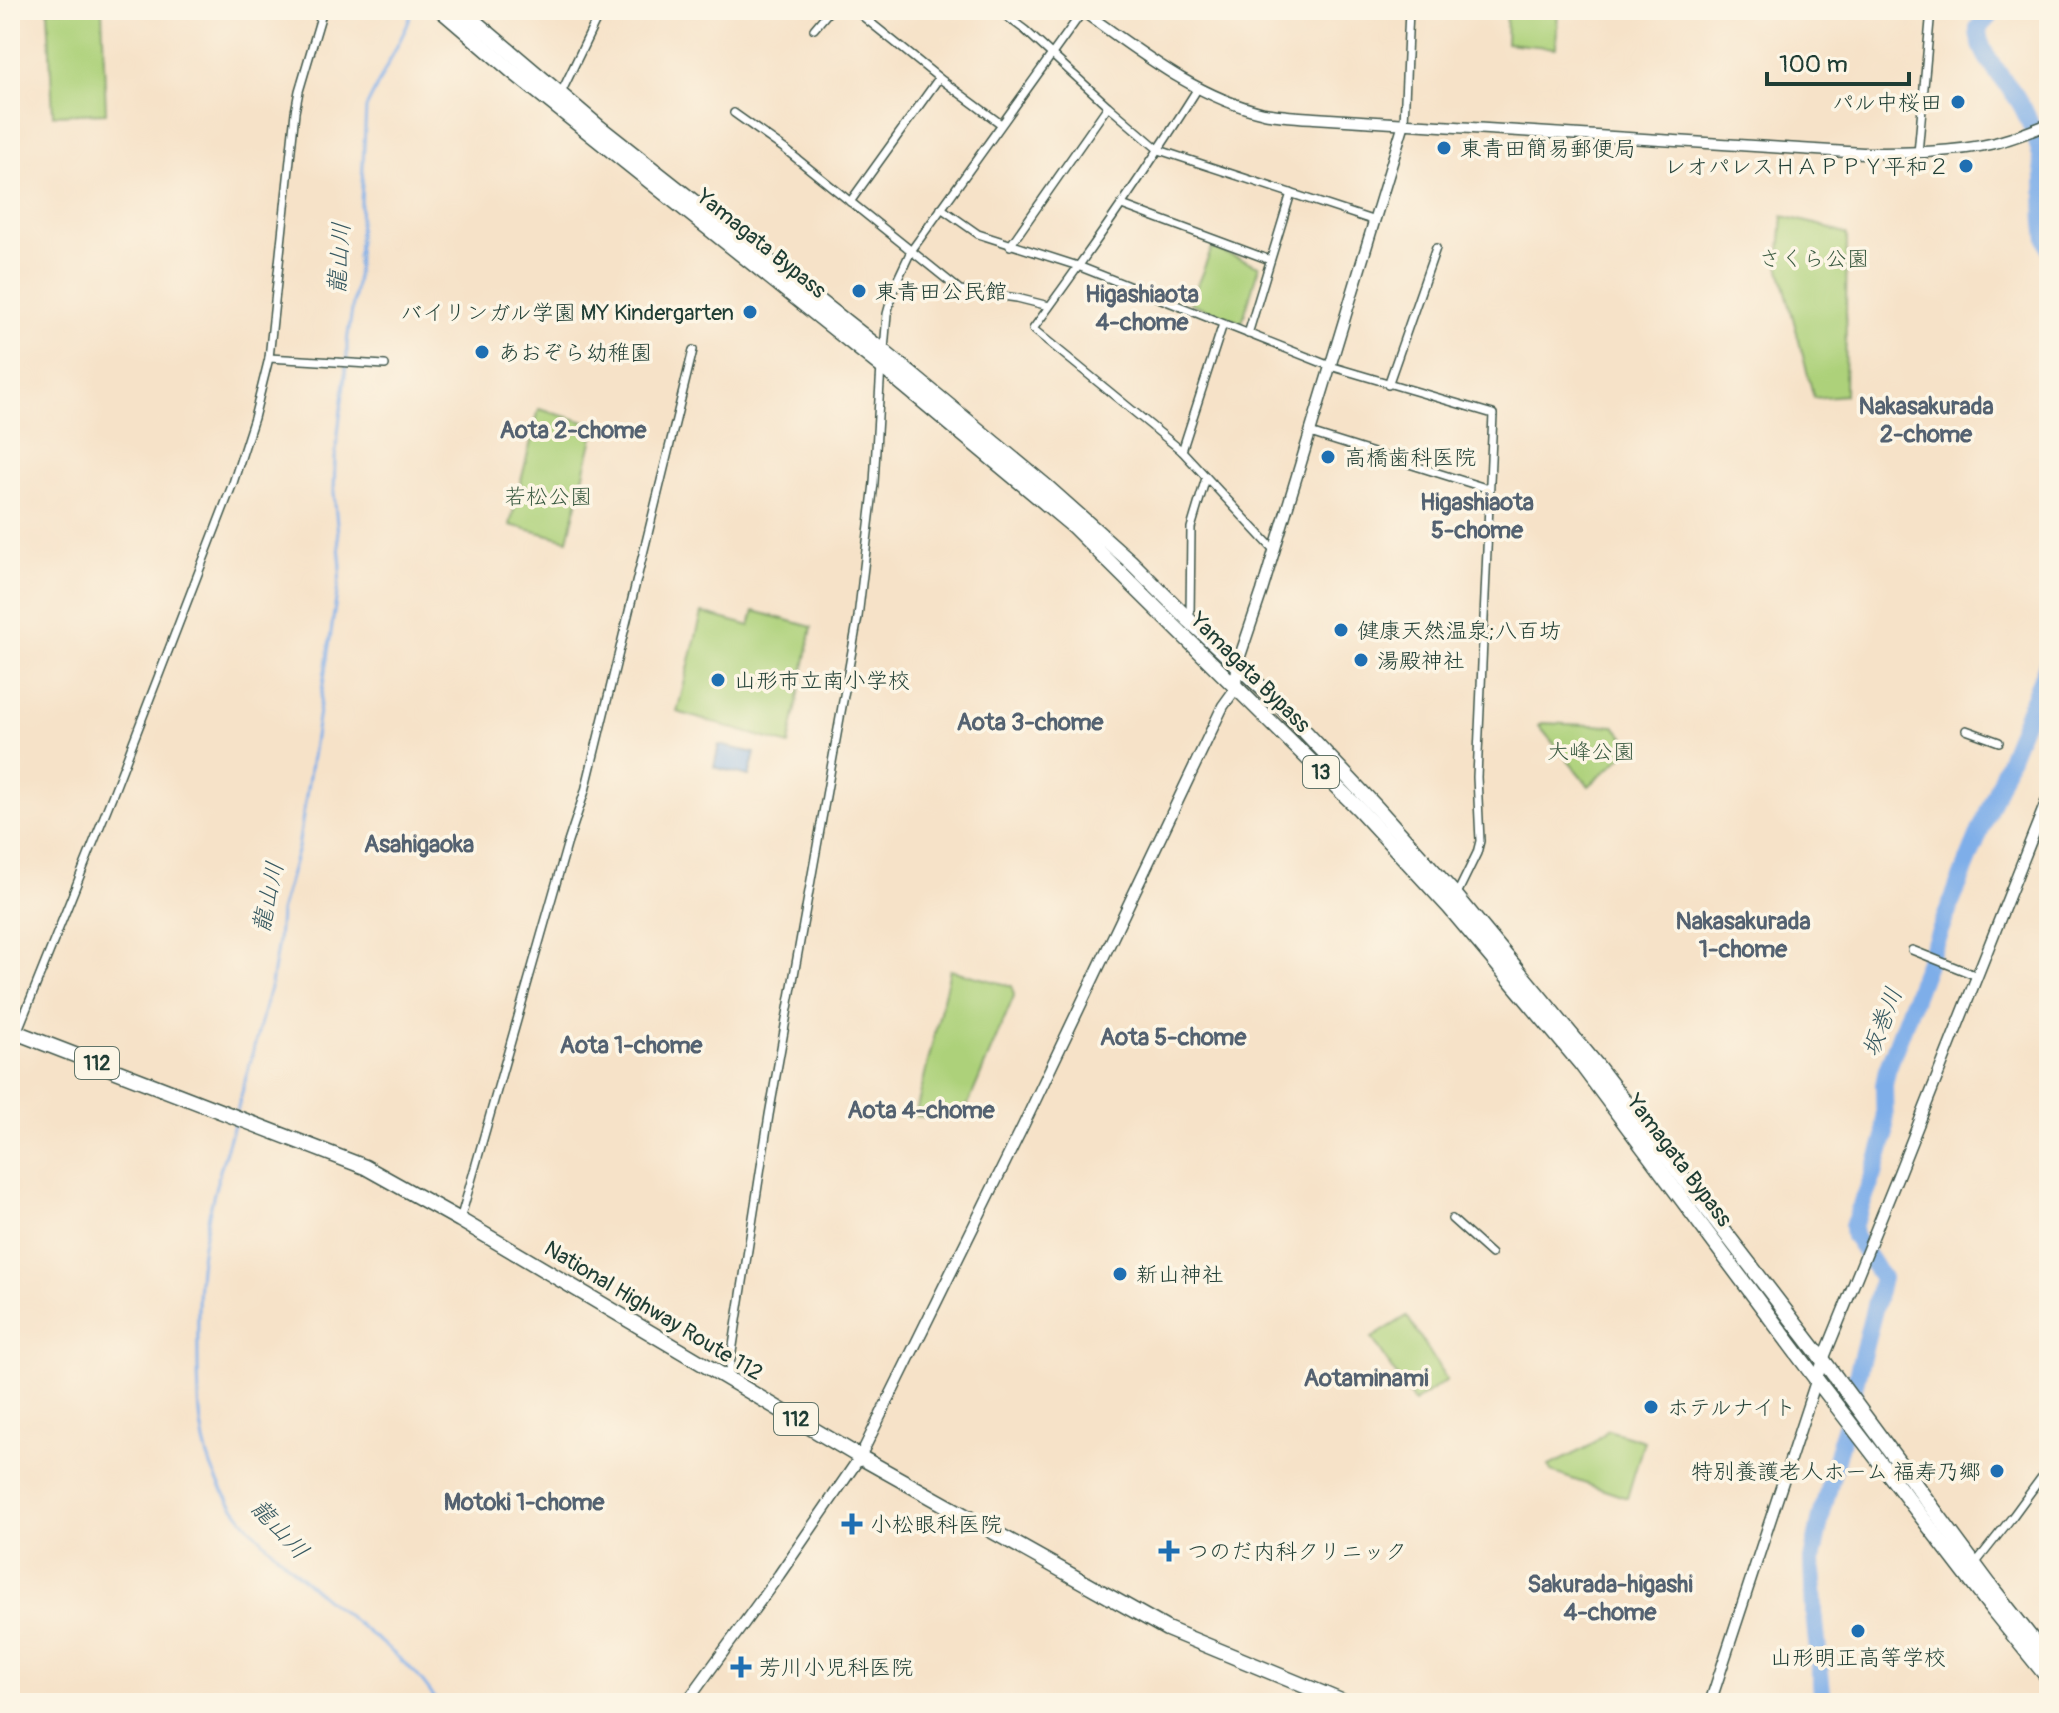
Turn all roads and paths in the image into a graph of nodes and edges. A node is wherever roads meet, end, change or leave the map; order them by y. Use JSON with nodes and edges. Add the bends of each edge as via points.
{"nodes":[{"id":1,"x":323,"y":10,"type":"edge"},
{"id":2,"x":441,"y":10,"type":"edge"},
{"id":3,"x":461,"y":10,"type":"edge"},
{"id":4,"x":601,"y":10,"type":"edge"},
{"id":5,"x":830,"y":10,"type":"edge"},
{"id":6,"x":855,"y":10,"type":"edge"},
{"id":7,"x":998,"y":10,"type":"edge"},
{"id":8,"x":1083,"y":10,"type":"edge"},
{"id":9,"x":1409,"y":10,"type":"edge"},
{"id":10,"x":1931,"y":10,"type":"edge"},
{"id":11,"x":814,"y":29,"type":"dead end"},
{"id":12,"x":1050,"y":55,"type":"junction"},
{"id":13,"x":939,"y":78,"type":"junction"},
{"id":14,"x":1198,"y":88,"type":"junction"},
{"id":15,"x":560,"y":95,"type":"junction"},
{"id":16,"x":1108,"y":106,"type":"junction"},
{"id":17,"x":734,"y":113,"type":"dead end"},
{"id":18,"x":1404,"y":123,"type":"junction"},
{"id":19,"x":1001,"y":124,"type":"junction"},
{"id":20,"x":2046,"y":125,"type":"edge"},
{"id":21,"x":1159,"y":150,"type":"junction"},
{"id":22,"x":1918,"y":153,"type":"junction"},
{"id":23,"x":1291,"y":193,"type":"junction"},
{"id":24,"x":850,"y":202,"type":"junction"},
{"id":25,"x":1122,"y":205,"type":"junction"},
{"id":26,"x":941,"y":208,"type":"junction"},
{"id":27,"x":1375,"y":221,"type":"junction"},
{"id":28,"x":1010,"y":246,"type":"junction"},
{"id":29,"x":1436,"y":248,"type":"dead end"},
{"id":30,"x":911,"y":251,"type":"junction"},
{"id":31,"x":1270,"y":260,"type":"junction"},
{"id":32,"x":1078,"y":266,"type":"junction"},
{"id":33,"x":1049,"y":306,"type":"junction"},
{"id":34,"x":1223,"y":324,"type":"junction"},
{"id":35,"x":1248,"y":334,"type":"junction"},
{"id":36,"x":693,"y":350,"type":"dead end"},
{"id":37,"x":269,"y":358,"type":"junction"},
{"id":38,"x":882,"y":359,"type":"junction"},
{"id":39,"x":385,"y":365,"type":"dead end"},
{"id":40,"x":1330,"y":366,"type":"junction"},
{"id":41,"x":1388,"y":385,"type":"junction"},
{"id":42,"x":1310,"y":433,"type":"junction"},
{"id":43,"x":1182,"y":451,"type":"junction"},
{"id":44,"x":1206,"y":478,"type":"junction"},
{"id":45,"x":1489,"y":489,"type":"junction"},
{"id":46,"x":1274,"y":550,"type":"junction"},
{"id":47,"x":1190,"y":621,"type":"junction"},
{"id":48,"x":1237,"y":665,"type":"junction"},
{"id":49,"x":1236,"y":688,"type":"junction"},
{"id":50,"x":1966,"y":730,"type":"dead end"},
{"id":51,"x":1999,"y":742,"type":"dead end"},
{"id":52,"x":2049,"y":795,"type":"edge"},
{"id":53,"x":1456,"y":896,"type":"junction"},
{"id":54,"x":1912,"y":950,"type":"dead end"},
{"id":55,"x":1977,"y":976,"type":"junction"},
{"id":56,"x":14,"y":1031,"type":"edge"},
{"id":57,"x":10,"y":1050,"type":"edge"},
{"id":58,"x":1452,"y":1219,"type":"dead end"},
{"id":59,"x":460,"y":1220,"type":"junction"},
{"id":60,"x":1491,"y":1254,"type":"dead end"},
{"id":61,"x":1823,"y":1360,"type":"junction"},
{"id":62,"x":1816,"y":1379,"type":"junction"},
{"id":63,"x":728,"y":1380,"type":"junction"},
{"id":64,"x":860,"y":1457,"type":"junction"},
{"id":65,"x":2049,"y":1467,"type":"edge"},
{"id":66,"x":1974,"y":1564,"type":"junction"},
{"id":67,"x":1972,"y":1581,"type":"junction"},
{"id":68,"x":1991,"y":1587,"type":"junction"},
{"id":69,"x":2049,"y":1653,"type":"edge"},
{"id":70,"x":2049,"y":1661,"type":"edge"},
{"id":71,"x":2049,"y":1679,"type":"edge"},
{"id":72,"x":2049,"y":1692,"type":"edge"},
{"id":73,"x":686,"y":1703,"type":"edge"},
{"id":74,"x":1346,"y":1703,"type":"edge"},
{"id":75,"x":1710,"y":1703,"type":"edge"}],
"edges":[{"from":1,"to":37,"type":"street","via":[[295,112]]},
{"from":2,"to":38,"type":"highway","name":"Yamagata Bypass","number":"13"},
{"from":3,"to":15,"type":"highway","name":"Yamagata Bypass","number":"13"},
{"from":4,"to":15,"type":"street"},
{"from":5,"to":11,"type":"street"},
{"from":6,"to":13,"type":"street"},
{"from":7,"to":12,"type":"street"},
{"from":8,"to":12,"type":"street"},
{"from":8,"to":14,"type":"street"},
{"from":9,"to":18,"type":"street"},
{"from":10,"to":22,"type":"street"},
{"from":12,"to":16,"type":"street"},
{"from":12,"to":19,"type":"street"},
{"from":13,"to":19,"type":"street"},
{"from":13,"to":24,"type":"street"},
{"from":14,"to":18,"type":"street","via":[[1266,113]]},
{"from":14,"to":21,"type":"street"},
{"from":15,"to":38,"type":"highway","name":"Yamagata Bypass","number":"13"},
{"from":16,"to":21,"type":"street"},
{"from":16,"to":28,"type":"street"},
{"from":17,"to":24,"type":"street"},
{"from":18,"to":22,"type":"street"},
{"from":18,"to":27,"type":"street"},
{"from":19,"to":26,"type":"street"},
{"from":20,"to":22,"type":"street","via":[[1980,146]]},
{"from":21,"to":23,"type":"street"},
{"from":21,"to":25,"type":"street"},
{"from":23,"to":27,"type":"street"},
{"from":23,"to":31,"type":"street"},
{"from":24,"to":30,"type":"street"},
{"from":25,"to":31,"type":"street"},
{"from":25,"to":32,"type":"street"},
{"from":26,"to":28,"type":"street","via":[[978,234]]},
{"from":26,"to":30,"type":"street"},
{"from":27,"to":40,"type":"street"},
{"from":28,"to":32,"type":"street"},
{"from":29,"to":41,"type":"street"},
{"from":30,"to":33,"type":"street","via":[[960,290]]},
{"from":30,"to":38,"type":"street","via":[[887,314]]},
{"from":31,"to":35,"type":"street"},
{"from":32,"to":33,"type":"street"},
{"from":32,"to":34,"type":"street"},
{"from":33,"to":43,"type":"street","via":[[1033,329]]},
{"from":34,"to":35,"type":"street"},
{"from":34,"to":43,"type":"street"},
{"from":35,"to":40,"type":"street"},
{"from":36,"to":59,"type":"street","via":[[596,751]]},
{"from":37,"to":39,"type":"street"},
{"from":37,"to":56,"type":"street","via":[[228,496],[108,808]]},
{"from":38,"to":47,"type":"highway","name":"Yamagata Bypass","number":"13","via":[[1047,487]]},
{"from":38,"to":49,"type":"highway","name":"Yamagata Bypass","number":"13","via":[[1073,526]]},
{"from":38,"to":63,"type":"street","via":[[858,617],[769,1115]]},
{"from":40,"to":41,"type":"street"},
{"from":40,"to":42,"type":"street"},
{"from":41,"to":45,"type":"street","via":[[1493,414]]},
{"from":42,"to":45,"type":"street"},
{"from":42,"to":46,"type":"street"},
{"from":43,"to":44,"type":"street"},
{"from":44,"to":46,"type":"street"},
{"from":44,"to":47,"type":"street","via":[[1191,528]]},
{"from":45,"to":53,"type":"street","via":[[1477,777],[1480,841]]},
{"from":46,"to":48,"type":"street"},
{"from":47,"to":48,"type":"highway","name":"Yamagata Bypass","number":"13"},
{"from":48,"to":49,"type":"street"},
{"from":48,"to":53,"type":"highway","name":"Yamagata Bypass","number":"13"},
{"from":49,"to":62,"type":"highway","name":"Yamagata Bypass","number":"13","via":[[1359,809],[1541,1016]]},
{"from":49,"to":64,"type":"street","via":[[1209,734]]},
{"from":50,"to":51,"type":"street"},
{"from":52,"to":55,"type":"street"},
{"from":53,"to":61,"type":"highway","name":"Yamagata Bypass","number":"13","via":[[1598,1067]]},
{"from":54,"to":55,"type":"street"},
{"from":55,"to":61,"type":"street"},
{"from":56,"to":57,"type":"street"},
{"from":56,"to":59,"type":"highway","name":"National Highway Route 112","number":"112","via":[[365,1167]]},
{"from":58,"to":60,"type":"street"},
{"from":59,"to":63,"type":"highway","name":"National Highway Route 112","number":"112"},
{"from":61,"to":62,"type":"street"},
{"from":61,"to":66,"type":"highway","name":"Yamagata Bypass","number":"13"},
{"from":62,"to":67,"type":"highway","name":"Yamagata Bypass","number":"13"},
{"from":62,"to":75,"type":"street"},
{"from":63,"to":64,"type":"highway","name":"National Highway Route 112","number":"112"},
{"from":64,"to":73,"type":"street"},
{"from":64,"to":74,"type":"highway","name":"National Highway Route 112","number":"112","via":[[1167,1629]]},
{"from":65,"to":66,"type":"street"},
{"from":66,"to":68,"type":"highway","name":"Yamagata Bypass","number":"13"},
{"from":67,"to":71,"type":"highway","name":"Yamagata Bypass","number":"13"},
{"from":67,"to":72,"type":"highway"},
{"from":68,"to":69,"type":"highway"},
{"from":68,"to":70,"type":"highway","name":"Yamagata Bypass","number":"13"}]}
